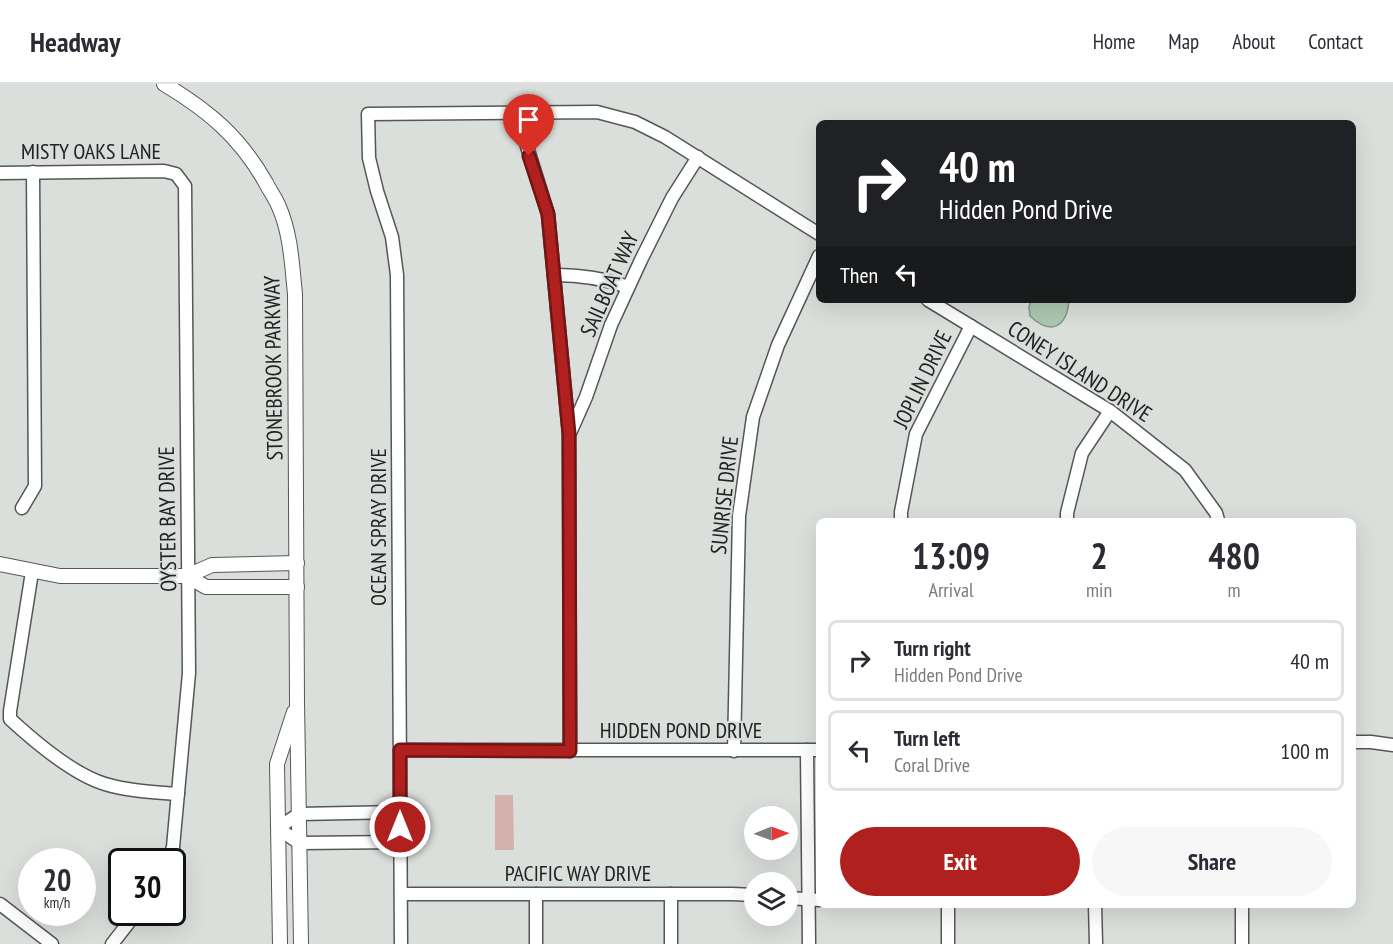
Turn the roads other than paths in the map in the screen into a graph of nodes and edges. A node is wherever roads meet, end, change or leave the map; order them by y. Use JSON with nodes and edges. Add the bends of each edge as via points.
{"nodes":[{"id":1,"x":164,"y":84,"type":"edge"},
{"id":2,"x":525,"y":111,"type":"junction"},
{"id":3,"x":698,"y":157,"type":"junction"},
{"id":4,"x":33,"y":172,"type":"junction"},
{"id":5,"x":0,"y":173,"type":"edge"},
{"id":6,"x":180,"y":177,"type":"joint"},
{"id":7,"x":816,"y":232,"type":"edge"},
{"id":8,"x":816,"y":263,"type":"edge"},
{"id":9,"x":554,"y":276,"type":"junction"},
{"id":10,"x":628,"y":288,"type":"junction"},
{"id":11,"x":933,"y":303,"type":"edge"},
{"id":12,"x":971,"y":326,"type":"junction"},
{"id":13,"x":1110,"y":411,"type":"junction"},
{"id":14,"x":569,"y":434,"type":"junction"},
{"id":15,"x":22,"y":508,"type":"dead end"},
{"id":16,"x":901,"y":518,"type":"edge"},
{"id":17,"x":1067,"y":518,"type":"edge"},
{"id":18,"x":1217,"y":518,"type":"edge"},
{"id":19,"x":297,"y":563,"type":"junction"},
{"id":20,"x":0,"y":564,"type":"edge"},
{"id":21,"x":32,"y":572,"type":"junction"},
{"id":22,"x":187,"y":576,"type":"junction"},
{"id":23,"x":297,"y":587,"type":"junction"},
{"id":24,"x":297,"y":702,"type":"junction"},
{"id":25,"x":1356,"y":742,"type":"edge"},
{"id":26,"x":1393,"y":745,"type":"edge"},
{"id":27,"x":400,"y":750,"type":"junction"},
{"id":28,"x":734,"y":750,"type":"junction"},
{"id":29,"x":813,"y":750,"type":"edge"},
{"id":30,"x":570,"y":751,"type":"junction"},
{"id":31,"x":178,"y":794,"type":"junction"},
{"id":32,"x":400,"y":812,"type":"junction"},
{"id":33,"x":299,"y":814,"type":"junction"},
{"id":34,"x":278,"y":828,"type":"junction"},
{"id":35,"x":400,"y":842,"type":"junction"},
{"id":36,"x":299,"y":843,"type":"junction"},
{"id":37,"x":173,"y":848,"type":"edge"},
{"id":38,"x":401,"y":894,"type":"junction"},
{"id":39,"x":536,"y":894,"type":"junction"},
{"id":40,"x":671,"y":894,"type":"junction"},
{"id":41,"x":744,"y":896,"type":"edge"},
{"id":42,"x":798,"y":899,"type":"edge"},
{"id":43,"x":814,"y":900,"type":"edge"},
{"id":44,"x":0,"y":904,"type":"edge"},
{"id":45,"x":948,"y":908,"type":"edge"},
{"id":46,"x":1095,"y":908,"type":"edge"},
{"id":47,"x":1242,"y":908,"type":"edge"},
{"id":48,"x":126,"y":926,"type":"edge"},
{"id":49,"x":52,"y":944,"type":"edge"},
{"id":50,"x":112,"y":944,"type":"edge"},
{"id":51,"x":280,"y":944,"type":"edge"},
{"id":52,"x":301,"y":944,"type":"edge"},
{"id":53,"x":401,"y":944,"type":"edge"},
{"id":54,"x":536,"y":944,"type":"edge"},
{"id":55,"x":671,"y":944,"type":"edge"},
{"id":56,"x":809,"y":944,"type":"edge"},
{"id":57,"x":948,"y":944,"type":"edge"},
{"id":58,"x":1096,"y":944,"type":"edge"},
{"id":59,"x":1242,"y":944,"type":"edge"}],
"edges":[{"from":1,"to":19,"type":"street","name":"STONEBROOK PARKWAY","via":[[212,116],[233,136],[254,162],[280,208],[296,294]]},
{"from":2,"to":3,"type":"street","via":[[597,112],[635,122]]},
{"from":2,"to":9,"type":"street","via":[[525,140],[548,214]]},
{"from":2,"to":27,"type":"street","name":"OCEAN SPRAY DRIVE","via":[[368,114],[369,158],[392,237],[397,275]]},
{"from":3,"to":7,"type":"street"},
{"from":3,"to":10,"type":"street","name":"SAILBOAT WAY","via":[[672,198]]},
{"from":4,"to":5,"type":"street","name":"MISTY OAKS LANE"},
{"from":4,"to":6,"type":"street","name":"MISTY OAKS LANE","via":[[170,171]]},
{"from":4,"to":15,"type":"street","via":[[35,486]]},
{"from":6,"to":22,"type":"street","name":"OYSTER BAY DRIVE","via":[[186,191]]},
{"from":8,"to":28,"type":"street","name":"SUNRISE DRIVE","via":[[778,345],[753,417],[739,516]]},
{"from":9,"to":10,"type":"street","via":[[581,275]]},
{"from":9,"to":14,"type":"street"},
{"from":10,"to":14,"type":"street","name":"SAILBOAT WAY"},
{"from":11,"to":12,"type":"street","name":"CONEY ISLAND DRIVE"},
{"from":12,"to":13,"type":"street","name":"CONEY ISLAND DRIVE"},
{"from":12,"to":16,"type":"street","name":"JOPLIN DRIVE","via":[[916,434]]},
{"from":13,"to":17,"type":"street","via":[[1082,453]]},
{"from":13,"to":18,"type":"street","name":"CONEY ISLAND DRIVE","via":[[1185,470]]},
{"from":14,"to":30,"type":"street"},
{"from":19,"to":22,"type":"street","via":[[212,565]]},
{"from":19,"to":23,"type":"street","name":"STONEBROOK PARKWAY"},
{"from":20,"to":21,"type":"street"},
{"from":21,"to":22,"type":"street","via":[[60,576]]},
{"from":21,"to":31,"type":"street","via":[[10,719],[61,761],[104,783]]},
{"from":22,"to":23,"type":"street","via":[[206,587]]},
{"from":22,"to":31,"type":"street","name":"OYSTER BAY DRIVE","via":[[189,673]]},
{"from":23,"to":24,"type":"street","name":"STONEBROOK PARKWAY"},
{"from":24,"to":33,"type":"street","name":"STONEBROOK PARKWAY"},
{"from":24,"to":34,"type":"street","name":"STONEBROOK PARKWAY","via":[[277,764]]},
{"from":25,"to":26,"type":"street"},
{"from":27,"to":30,"type":"street","name":"HIDDEN POND DRIVE"},
{"from":27,"to":32,"type":"street","name":"OCEAN SPRAY DRIVE"},
{"from":28,"to":29,"type":"street","name":"HIDDEN POND DRIVE"},
{"from":28,"to":30,"type":"street","name":"HIDDEN POND DRIVE"},
{"from":29,"to":43,"type":"street"},
{"from":31,"to":37,"type":"street","name":"OYSTER BAY DRIVE"},
{"from":32,"to":33,"type":"street"},
{"from":32,"to":35,"type":"street","name":"OCEAN SPRAY DRIVE"},
{"from":33,"to":34,"type":"street"},
{"from":33,"to":36,"type":"street","name":"STONEBROOK PARKWAY"},
{"from":34,"to":36,"type":"street"},
{"from":34,"to":51,"type":"street","name":"STONEBROOK PARKWAY"},
{"from":35,"to":36,"type":"street"},
{"from":35,"to":38,"type":"street","name":"OCEAN SPRAY DRIVE"},
{"from":36,"to":52,"type":"street","name":"STONEBROOK PARKWAY"},
{"from":38,"to":39,"type":"street","name":"PACIFIC WAY DRIVE"},
{"from":38,"to":53,"type":"street","name":"OCEAN SPRAY DRIVE"},
{"from":39,"to":40,"type":"street","name":"PACIFIC WAY DRIVE"},
{"from":39,"to":54,"type":"street"},
{"from":40,"to":41,"type":"street","name":"PACIFIC WAY DRIVE"},
{"from":40,"to":55,"type":"street"},
{"from":42,"to":43,"type":"street"},
{"from":43,"to":56,"type":"street"},
{"from":44,"to":49,"type":"street"},
{"from":45,"to":57,"type":"street"},
{"from":46,"to":58,"type":"street"},
{"from":47,"to":59,"type":"street"},
{"from":48,"to":50,"type":"street"}]}
